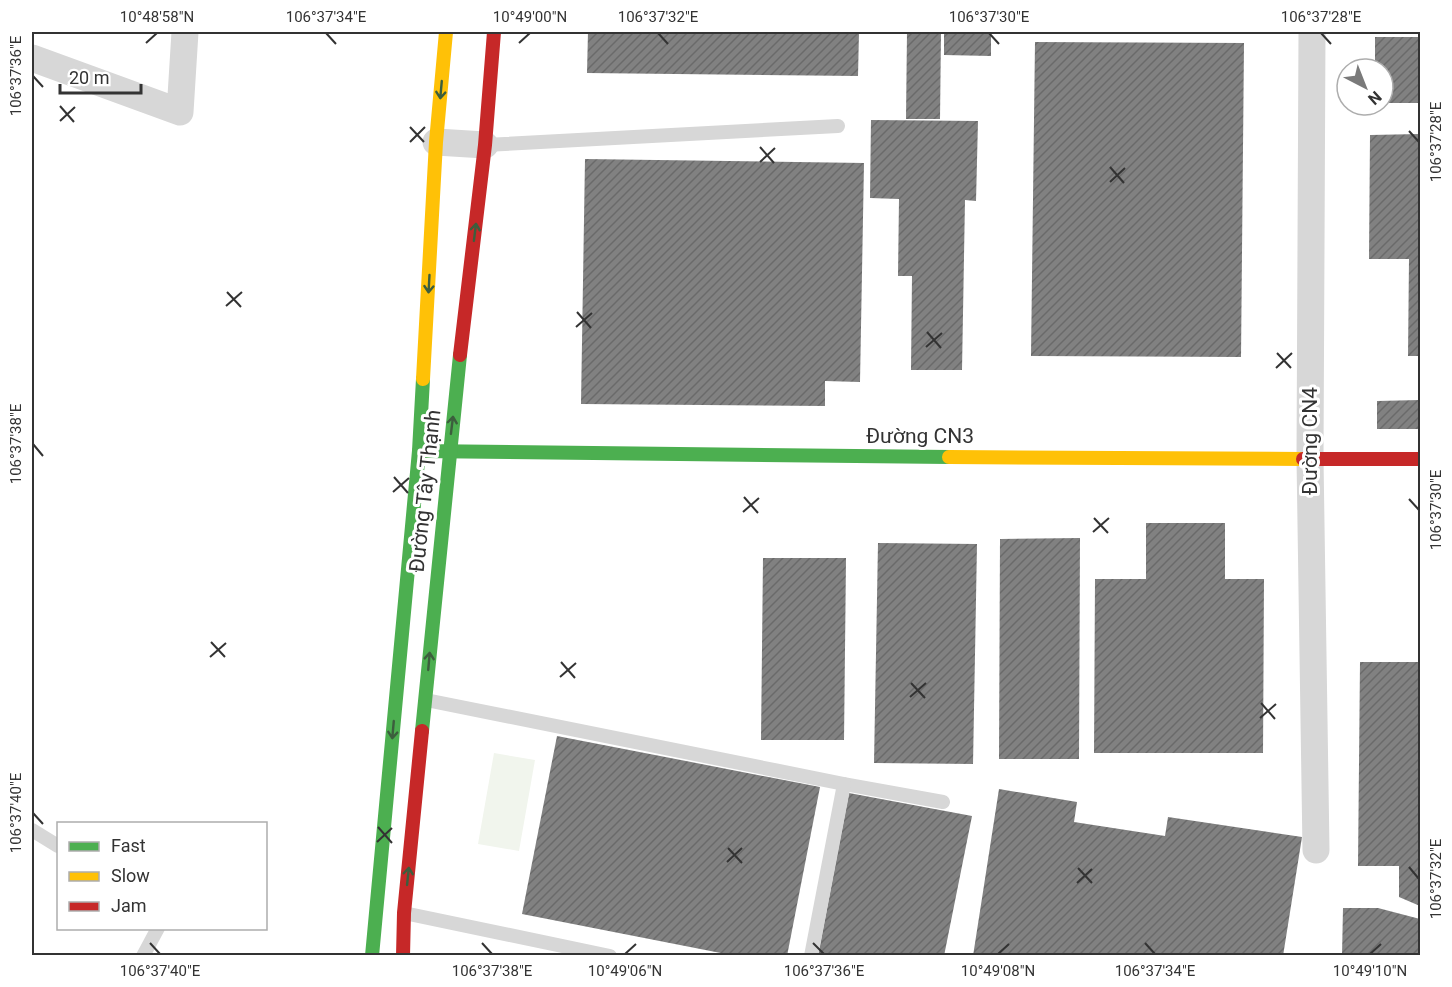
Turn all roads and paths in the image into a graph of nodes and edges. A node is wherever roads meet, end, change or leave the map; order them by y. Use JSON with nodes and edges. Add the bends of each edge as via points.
{"nodes":[{"id":1,"x":185,"y":32,"type":"edge"},
{"id":2,"x":446,"y":32,"type":"edge"},
{"id":3,"x":494,"y":32,"type":"edge"},
{"id":4,"x":1312,"y":32,"type":"edge"},
{"id":5,"x":32,"y":58,"type":"edge"},
{"id":6,"x":838,"y":126,"type":"dead end"},
{"id":7,"x":436,"y":142,"type":"junction"},
{"id":8,"x":485,"y":146,"type":"junction"},
{"id":9,"x":419,"y":451,"type":"junction"},
{"id":10,"x":449,"y":452,"type":"junction"},
{"id":11,"x":1310,"y":459,"type":"junction"},
{"id":12,"x":1420,"y":459,"type":"edge"},
{"id":13,"x":426,"y":700,"type":"junction"},
{"id":14,"x":844,"y":784,"type":"junction"},
{"id":15,"x":943,"y":802,"type":"dead end"},
{"id":16,"x":32,"y":830,"type":"edge"},
{"id":17,"x":57,"y":845,"type":"edge"},
{"id":18,"x":1316,"y":850,"type":"dead end"},
{"id":19,"x":404,"y":913,"type":"junction"},
{"id":20,"x":157,"y":930,"type":"edge"},
{"id":21,"x":143,"y":956,"type":"edge"},
{"id":22,"x":372,"y":956,"type":"edge"},
{"id":23,"x":403,"y":956,"type":"edge"},
{"id":24,"x":610,"y":956,"type":"edge"},
{"id":25,"x":811,"y":956,"type":"edge"}],
"edges":[{"from":1,"to":5,"type":"street","via":[[180,112]]},
{"from":2,"to":7,"type":"street","name":"Đường Tây Thạnh","one_way":true},
{"from":3,"to":8,"type":"street","name":"Đường Tây Thạnh"},
{"from":4,"to":11,"type":"street","name":"Đường CN4"},
{"from":6,"to":8,"type":"lane"},
{"from":7,"to":8,"type":"street"},
{"from":7,"to":9,"type":"street","name":"Đường Tây Thạnh","one_way":true},
{"from":10,"to":8,"type":"street","name":"Đường Tây Thạnh","one_way":true},
{"from":9,"to":10,"type":"street","name":"Đường CN3"},
{"from":9,"to":22,"type":"street","name":"Đường Tây Thạnh","one_way":true},
{"from":10,"to":11,"type":"street","name":"Đường CN3"},
{"from":13,"to":10,"type":"street","name":"Đường Tây Thạnh","one_way":true},
{"from":11,"to":12,"type":"street","name":"Đường CN3"},
{"from":11,"to":18,"type":"street","name":"Đường CN4"},
{"from":13,"to":14,"type":"lane"},
{"from":19,"to":13,"type":"street","name":"Đường Tây Thạnh","one_way":true},
{"from":14,"to":15,"type":"lane"},
{"from":14,"to":25,"type":"lane"},
{"from":16,"to":17,"type":"lane"},
{"from":19,"to":23,"type":"street","name":"Đường Tây Thạnh"},
{"from":19,"to":24,"type":"lane"},
{"from":20,"to":21,"type":"lane"}]}
